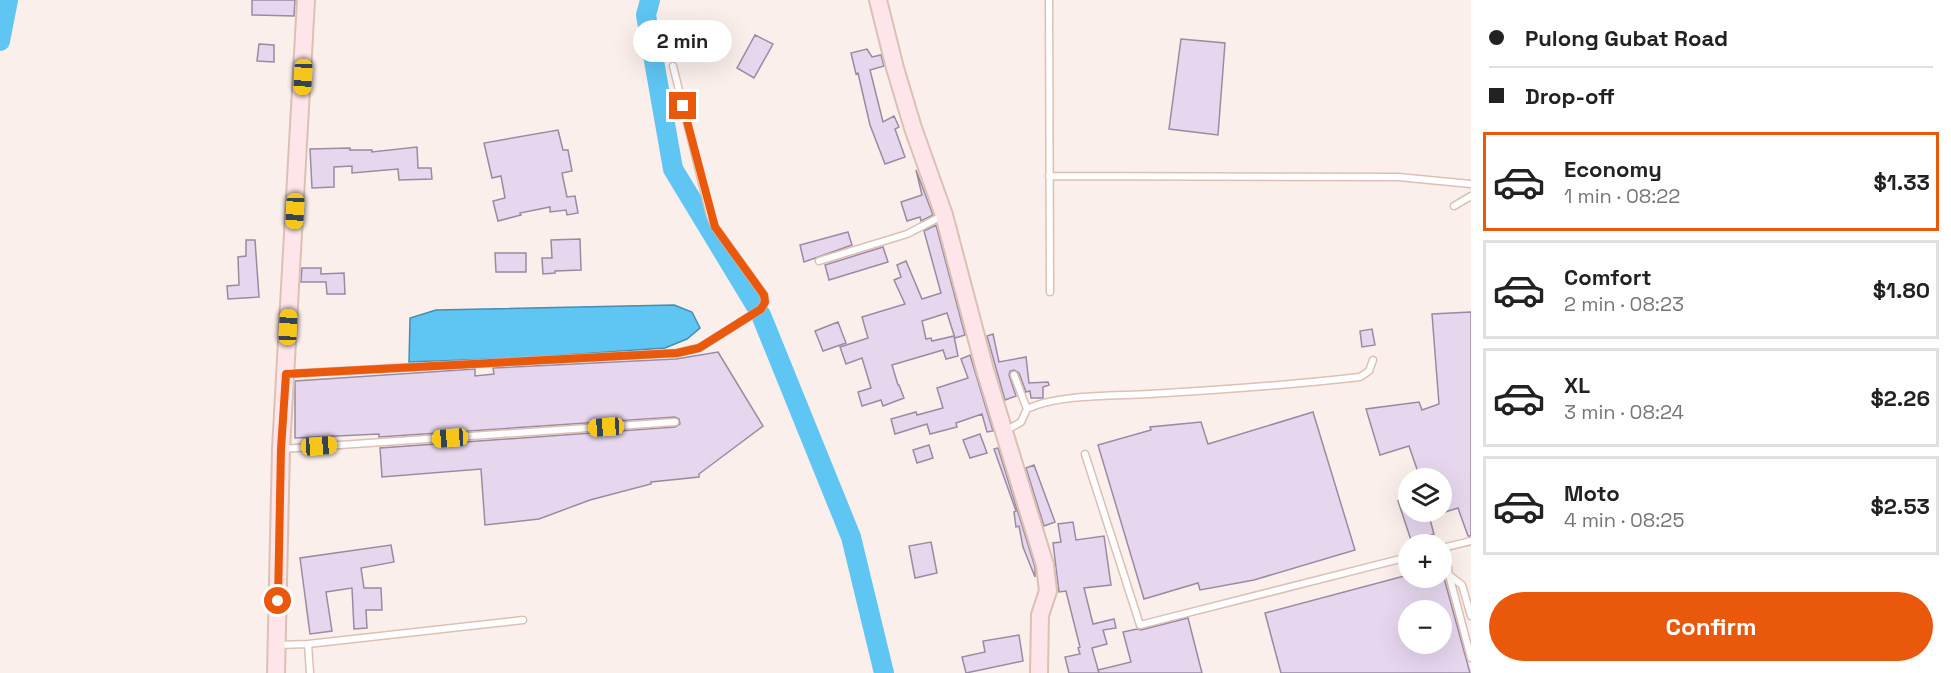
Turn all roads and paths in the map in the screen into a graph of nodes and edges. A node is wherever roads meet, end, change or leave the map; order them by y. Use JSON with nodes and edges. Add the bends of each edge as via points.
{"nodes":[{"id":1,"x":306,"y":0,"type":"edge"},
{"id":2,"x":878,"y":0,"type":"edge"},
{"id":3,"x":1049,"y":0,"type":"edge"},
{"id":4,"x":673,"y":66,"type":"dead end"},
{"id":5,"x":1049,"y":176,"type":"junction"},
{"id":6,"x":1471,"y":184,"type":"edge"},
{"id":7,"x":1471,"y":196,"type":"edge"},
{"id":8,"x":1454,"y":206,"type":"dead end"},
{"id":9,"x":944,"y":215,"type":"junction"},
{"id":10,"x":819,"y":261,"type":"dead end"},
{"id":11,"x":1050,"y":292,"type":"dead end"},
{"id":12,"x":1373,"y":360,"type":"dead end"},
{"id":13,"x":286,"y":374,"type":"junction"},
{"id":14,"x":1014,"y":375,"type":"dead end"},
{"id":15,"x":1027,"y":409,"type":"junction"},
{"id":16,"x":675,"y":422,"type":"dead end"},
{"id":17,"x":1005,"y":431,"type":"junction"},
{"id":18,"x":281,"y":449,"type":"junction"},
{"id":19,"x":1085,"y":454,"type":"dead end"},
{"id":20,"x":1471,"y":541,"type":"edge"},
{"id":21,"x":1452,"y":546,"type":"edge"},
{"id":22,"x":1398,"y":560,"type":"edge"},
{"id":23,"x":1452,"y":577,"type":"edge"},
{"id":24,"x":1452,"y":586,"type":"edge"},
{"id":25,"x":1471,"y":616,"type":"edge"},
{"id":26,"x":523,"y":620,"type":"dead end"},
{"id":27,"x":308,"y":644,"type":"junction"},
{"id":28,"x":277,"y":645,"type":"junction"},
{"id":29,"x":1471,"y":658,"type":"edge"},
{"id":30,"x":276,"y":673,"type":"edge"},
{"id":31,"x":310,"y":673,"type":"edge"},
{"id":32,"x":1039,"y":673,"type":"edge"}],
"edges":[{"from":1,"to":13,"type":"street"},
{"from":2,"to":9,"type":"street","via":[[913,128]]},
{"from":3,"to":5,"type":"lane"},
{"from":4,"to":13,"type":"lane","via":[[712,221],[764,295],[761,309],[699,348],[677,353]]},
{"from":5,"to":6,"type":"lane","via":[[1398,177]]},
{"from":5,"to":11,"type":"lane"},
{"from":7,"to":8,"type":"lane"},
{"from":9,"to":10,"type":"lane","via":[[907,234]]},
{"from":9,"to":17,"type":"street"},
{"from":12,"to":15,"type":"lane","via":[[1369,371],[1360,377],[1063,399]]},
{"from":13,"to":18,"type":"street"},
{"from":14,"to":15,"type":"lane"},
{"from":15,"to":17,"type":"lane","via":[[1021,422]]},
{"from":16,"to":18,"type":"lane"},
{"from":17,"to":32,"type":"street","via":[[1045,565],[1048,591],[1040,615]]},
{"from":18,"to":28,"type":"street"},
{"from":19,"to":22,"type":"lane","via":[[1140,626]]},
{"from":20,"to":21,"type":"lane"},
{"from":23,"to":25,"type":"lane","via":[[1462,585]]},
{"from":24,"to":29,"type":"lane"},
{"from":26,"to":27,"type":"lane"},
{"from":27,"to":28,"type":"lane"},
{"from":27,"to":31,"type":"lane"},
{"from":28,"to":30,"type":"street"}]}
